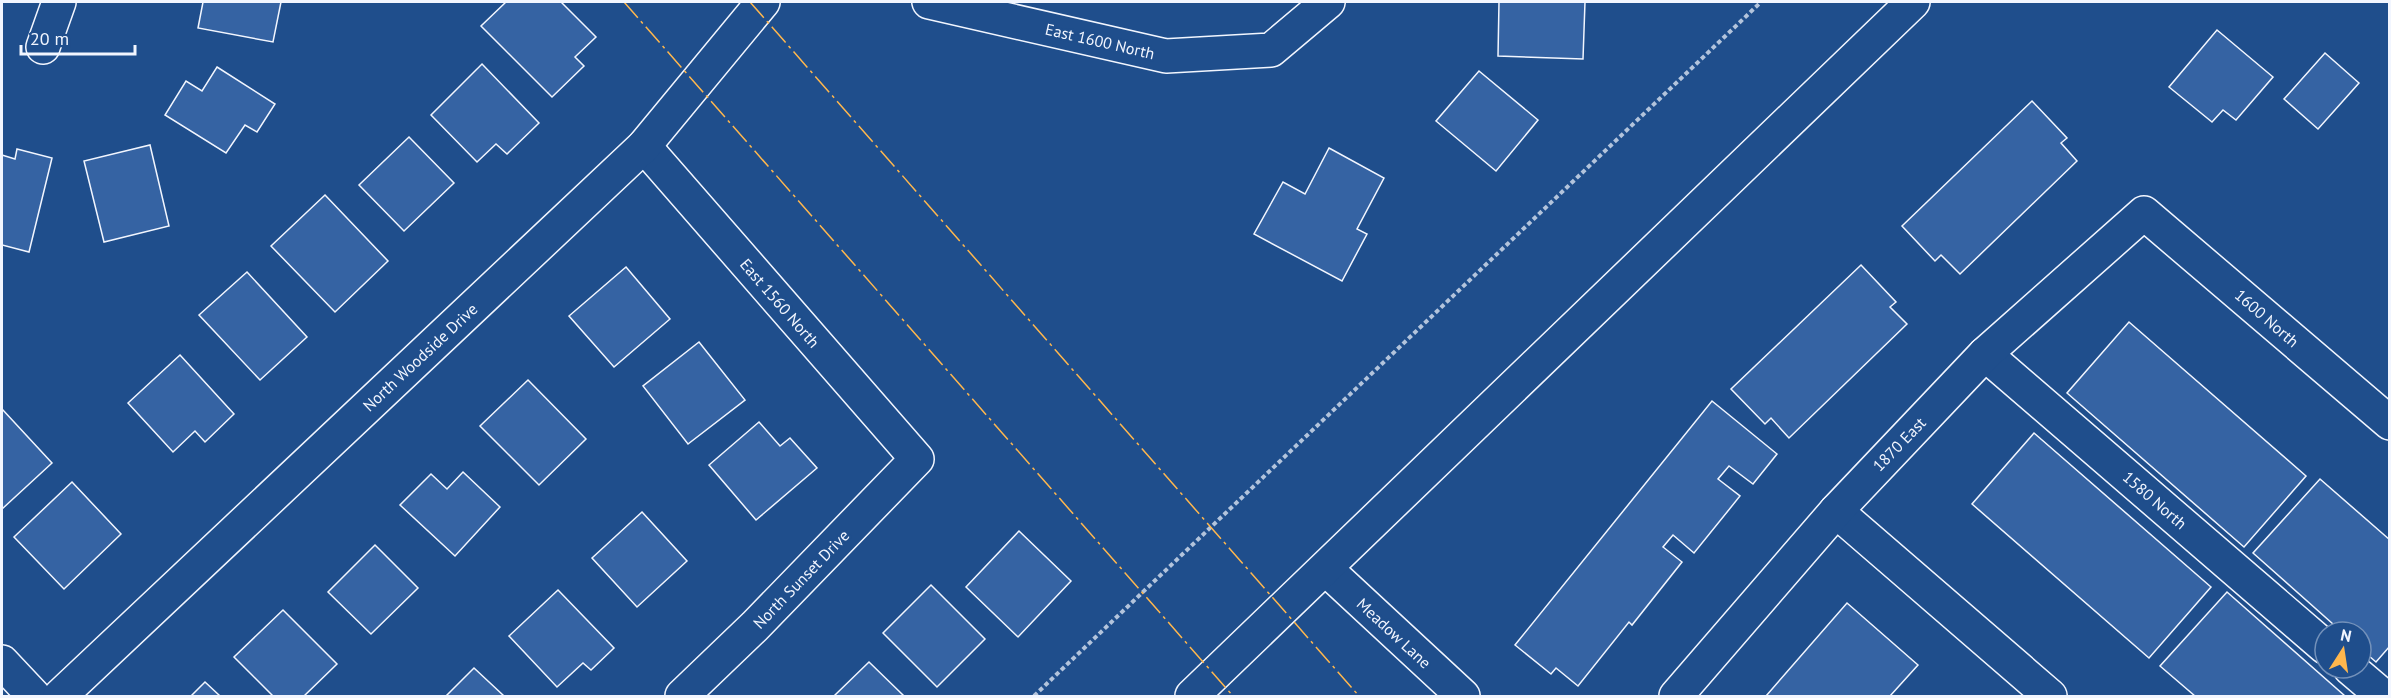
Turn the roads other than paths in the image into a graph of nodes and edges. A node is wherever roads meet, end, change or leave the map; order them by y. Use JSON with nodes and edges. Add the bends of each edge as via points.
{"nodes":[{"id":1,"x":59,"y":2,"type":"edge"},
{"id":2,"x":763,"y":2,"type":"edge"},
{"id":3,"x":928,"y":2,"type":"edge"},
{"id":4,"x":1328,"y":2,"type":"edge"},
{"id":5,"x":1913,"y":2,"type":"edge"},
{"id":6,"x":43,"y":47,"type":"dead end"},
{"id":7,"x":644,"y":146,"type":"junction"},
{"id":8,"x":2144,"y":213,"type":"joint"},
{"id":9,"x":1985,"y":354,"type":"junction"},
{"id":10,"x":2390,"y":423,"type":"edge"},
{"id":11,"x":917,"y":459,"type":"joint"},
{"id":12,"x":1836,"y":511,"type":"junction"},
{"id":13,"x":1326,"y":569,"type":"junction"},
{"id":14,"x":2313,"y":637,"type":"edge"},
{"id":15,"x":2,"y":662,"type":"edge"},
{"id":16,"x":2364,"y":680,"type":"edge"},
{"id":17,"x":34,"y":696,"type":"edge"},
{"id":18,"x":60,"y":696,"type":"edge"},
{"id":19,"x":682,"y":696,"type":"edge"},
{"id":20,"x":1192,"y":696,"type":"edge"},
{"id":21,"x":1463,"y":696,"type":"edge"},
{"id":22,"x":1676,"y":696,"type":"edge"},
{"id":23,"x":2050,"y":696,"type":"edge"},
{"id":24,"x":2383,"y":696,"type":"edge"}],
"edges":[{"from":1,"to":6,"type":"street"},
{"from":2,"to":7,"type":"street","name":"North Woodside Drive"},
{"from":3,"to":4,"type":"street","name":"East 1600 North","via":[[1166,56],[1271,50]]},
{"from":5,"to":13,"type":"street"},
{"from":7,"to":11,"type":"street","name":"East 1560 North"},
{"from":7,"to":18,"type":"street","name":"North Woodside Drive"},
{"from":8,"to":9,"type":"street","name":"1870 East"},
{"from":8,"to":10,"type":"street","name":"1600 North"},
{"from":9,"to":12,"type":"street","name":"1870 East"},
{"from":9,"to":14,"type":"street","name":"1580 North"},
{"from":11,"to":19,"type":"street","name":"North Sunset Drive"},
{"from":12,"to":22,"type":"street","name":"1870 East"},
{"from":12,"to":23,"type":"street"},
{"from":13,"to":20,"type":"street"},
{"from":13,"to":21,"type":"street","name":"Meadow Lane"},
{"from":15,"to":17,"type":"street"},
{"from":16,"to":24,"type":"street"}]}
